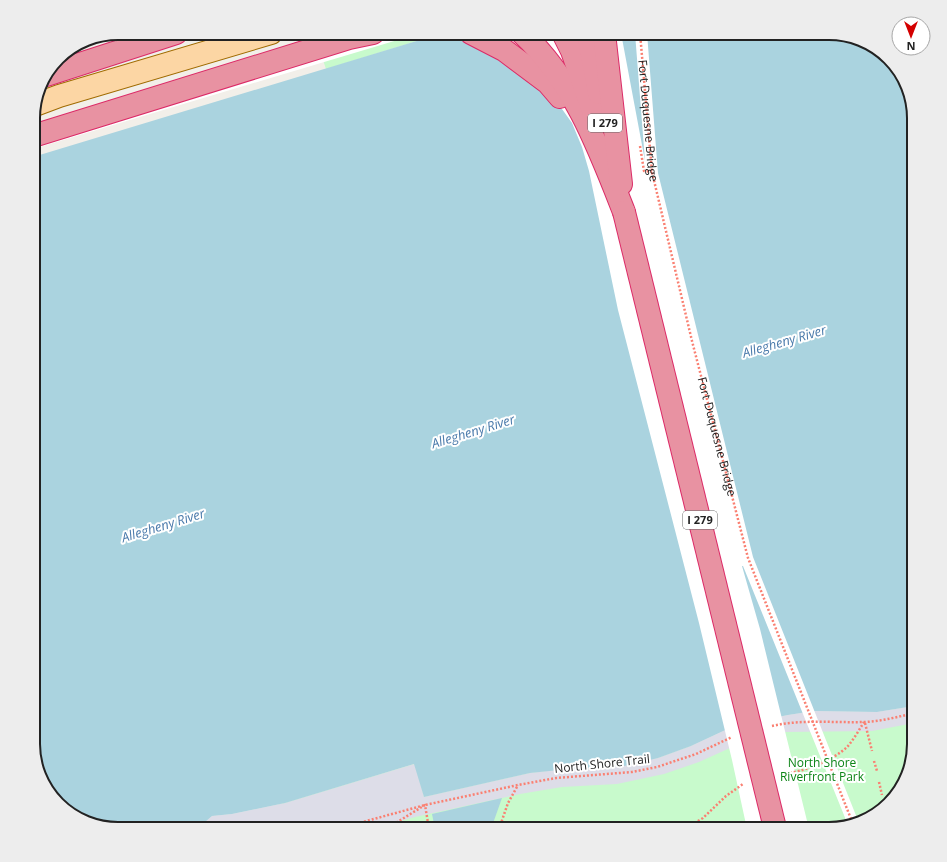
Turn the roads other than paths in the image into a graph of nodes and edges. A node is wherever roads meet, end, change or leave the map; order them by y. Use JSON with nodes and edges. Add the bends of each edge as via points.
{"nodes":[{"id":1,"x":154,"y":40,"type":"edge"},
{"id":2,"x":247,"y":40,"type":"edge"},
{"id":3,"x":343,"y":40,"type":"edge"},
{"id":4,"x":485,"y":40,"type":"edge"},
{"id":5,"x":530,"y":40,"type":"edge"},
{"id":6,"x":543,"y":40,"type":"edge"},
{"id":7,"x":566,"y":40,"type":"edge"},
{"id":8,"x":589,"y":40,"type":"edge"},
{"id":9,"x":605,"y":40,"type":"edge"},
{"id":10,"x":55,"y":72,"type":"edge"},
{"id":11,"x":59,"y":96,"type":"junction"},
{"id":12,"x":43,"y":100,"type":"edge"},
{"id":13,"x":42,"y":102,"type":"edge"},
{"id":14,"x":590,"y":102,"type":"junction"},
{"id":15,"x":40,"y":134,"type":"edge"},
{"id":16,"x":597,"y":144,"type":"junction"},
{"id":17,"x":624,"y":212,"type":"junction"},
{"id":18,"x":775,"y":822,"type":"edge"}],
"edges":[{"from":1,"to":10,"type":"highway"},
{"from":2,"to":11,"type":"main road"},
{"from":3,"to":15,"type":"highway"},
{"from":4,"to":16,"type":"highway","via":[[504,50],[548,83]]},
{"from":5,"to":16,"type":"highway","via":[[563,82]]},
{"from":6,"to":14,"type":"highway","via":[[561,60]]},
{"from":7,"to":14,"type":"highway"},
{"from":8,"to":17,"type":"highway","number":"I 279"},
{"from":9,"to":17,"type":"highway","number":"I 279"},
{"from":11,"to":12,"type":"main road"},
{"from":11,"to":13,"type":"main road"},
{"from":14,"to":17,"type":"highway","via":[[607,148]]},
{"from":16,"to":17,"type":"highway"},
{"from":17,"to":18,"type":"highway","number":"I 279","bridge":true}]}
